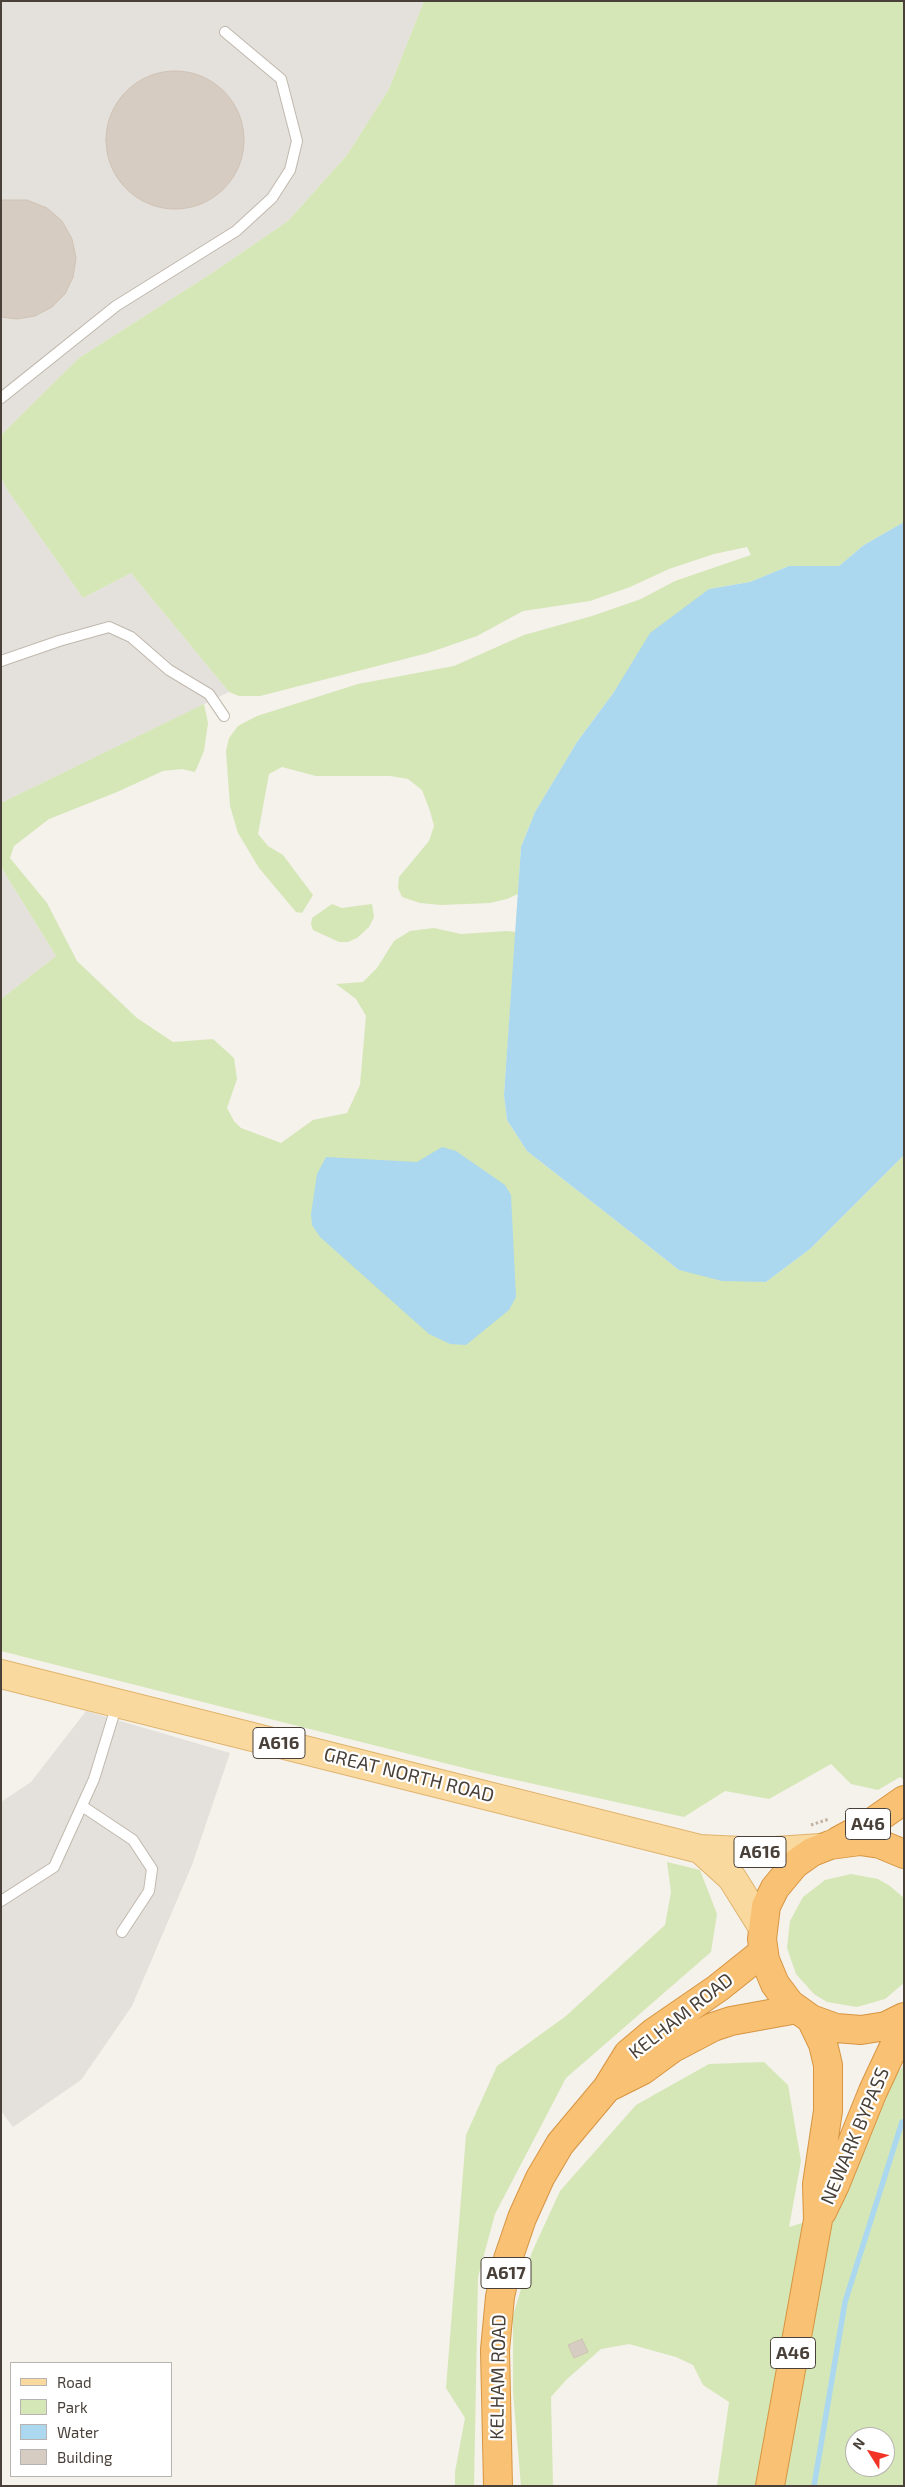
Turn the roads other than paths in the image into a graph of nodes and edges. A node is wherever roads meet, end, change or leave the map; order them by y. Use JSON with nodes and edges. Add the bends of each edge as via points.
{"nodes":[{"id":1,"x":225,"y":32,"type":"dead end"},
{"id":2,"x":1,"y":398,"type":"edge"},
{"id":3,"x":1,"y":661,"type":"edge"},
{"id":4,"x":224,"y":716,"type":"dead end"},
{"id":5,"x":1,"y":1674,"type":"edge"},
{"id":6,"x":117,"y":1703,"type":"junction"},
{"id":7,"x":904,"y":1800,"type":"edge"},
{"id":8,"x":82,"y":1806,"type":"junction"},
{"id":9,"x":820,"y":1839,"type":"junction"},
{"id":10,"x":700,"y":1849,"type":"junction"},
{"id":11,"x":904,"y":1854,"type":"edge"},
{"id":12,"x":1,"y":1901,"type":"edge"},
{"id":13,"x":122,"y":1932,"type":"dead end"},
{"id":14,"x":763,"y":1939,"type":"junction"},
{"id":15,"x":804,"y":2014,"type":"junction"},
{"id":16,"x":904,"y":2017,"type":"edge"},
{"id":17,"x":904,"y":2025,"type":"edge"},
{"id":18,"x":608,"y":2088,"type":"junction"},
{"id":19,"x":818,"y":2220,"type":"junction"},
{"id":20,"x":498,"y":2486,"type":"edge"},
{"id":21,"x":770,"y":2486,"type":"edge"}],
"edges":[{"from":1,"to":2,"type":"lane","via":[[282,79],[296,141],[290,170],[272,198],[236,231],[116,306]]},
{"from":3,"to":4,"type":"lane","via":[[59,640],[109,627],[131,637],[169,670],[209,694]]},
{"from":5,"to":6,"type":"main road","name":"GREAT NORTH ROAD","number":"A616"},
{"from":6,"to":8,"type":"lane","via":[[94,1779]]},
{"from":6,"to":10,"type":"main road","name":"GREAT NORTH ROAD","number":"A616"},
{"from":7,"to":9,"type":"highway","number":"A46","via":[[871,1823]]},
{"from":8,"to":12,"type":"lane","via":[[54,1867]]},
{"from":8,"to":13,"type":"lane","via":[[133,1840],[152,1869],[149,1891]]},
{"from":9,"to":10,"type":"main road","name":"GREAT NORTH ROAD","number":"A616","via":[[761,1852]]},
{"from":9,"to":11,"type":"highway","via":[[870,1842]]},
{"from":9,"to":14,"type":"highway","via":[[781,1879],[766,1906]]},
{"from":10,"to":14,"type":"main road","name":"GREAT NORTH ROAD","number":"A616","via":[[732,1878]]},
{"from":14,"to":15,"type":"highway","via":[[775,1984]]},
{"from":14,"to":18,"type":"highway","name":"KELHAM ROAD","number":"A617","via":[[718,1988],[628,2054]]},
{"from":15,"to":16,"type":"highway","via":[[836,2028],[861,2030],[886,2026]]},
{"from":15,"to":18,"type":"highway","name":"KELHAM ROAD","number":"A617","via":[[731,2021],[713,2027]]},
{"from":15,"to":19,"type":"highway","name":"NEWARK BYPASS","number":"A46","via":[[823,2044],[828,2065],[828,2111],[817,2184]]},
{"from":17,"to":19,"type":"highway","name":"NEWARK BYPASS","number":"A46"},
{"from":18,"to":20,"type":"highway","name":"KELHAM ROAD","number":"A617","via":[[560,2144],[540,2178],[508,2259],[500,2297],[495,2350]]},
{"from":19,"to":21,"type":"highway","name":"NEWARK BYPASS","number":"A46"}]}
